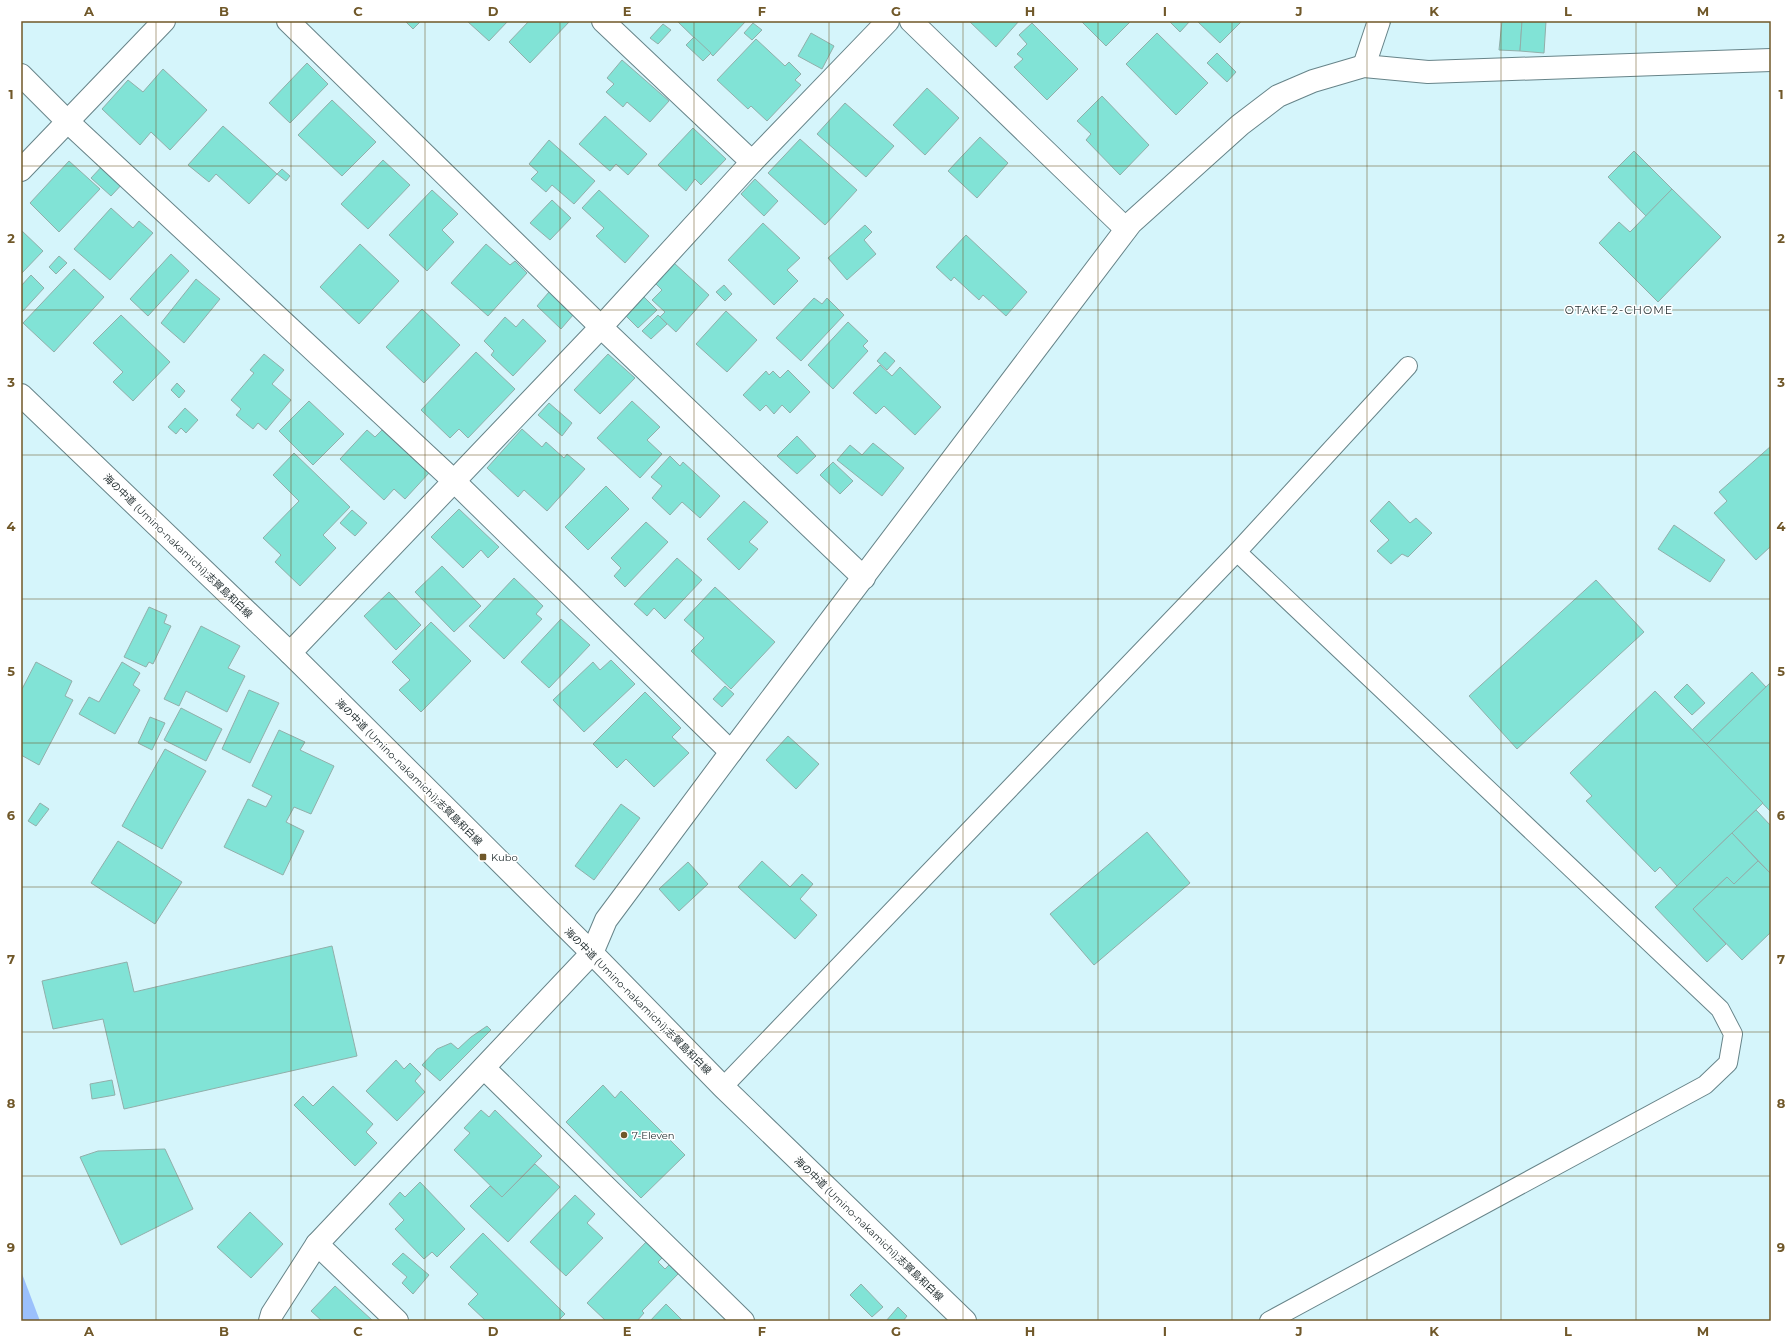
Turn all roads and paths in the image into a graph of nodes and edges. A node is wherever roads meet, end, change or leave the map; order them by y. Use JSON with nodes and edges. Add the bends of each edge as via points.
{"nodes":[{"id":1,"x":164,"y":21,"type":"edge"},
{"id":2,"x":288,"y":21,"type":"edge"},
{"id":3,"x":603,"y":21,"type":"edge"},
{"id":4,"x":888,"y":21,"type":"edge"},
{"id":5,"x":911,"y":21,"type":"edge"},
{"id":6,"x":1379,"y":21,"type":"edge"},
{"id":7,"x":1771,"y":60,"type":"edge"},
{"id":8,"x":1364,"y":66,"type":"junction"},
{"id":9,"x":21,"y":75,"type":"edge"},
{"id":10,"x":67,"y":121,"type":"junction"},
{"id":11,"x":752,"y":162,"type":"junction"},
{"id":12,"x":21,"y":170,"type":"edge"},
{"id":13,"x":1126,"y":229,"type":"junction"},
{"id":14,"x":601,"y":327,"type":"junction"},
{"id":15,"x":1408,"y":366,"type":"dead end"},
{"id":16,"x":21,"y":395,"type":"edge"},
{"id":17,"x":454,"y":481,"type":"junction"},
{"id":18,"x":1237,"y":552,"type":"junction"},
{"id":19,"x":864,"y":578,"type":"junction"},
{"id":20,"x":290,"y":653,"type":"junction"},
{"id":21,"x":731,"y":752,"type":"junction"},
{"id":22,"x":592,"y":954,"type":"junction"},
{"id":23,"x":484,"y":1068,"type":"junction"},
{"id":24,"x":723,"y":1087,"type":"junction"},
{"id":25,"x":317,"y":1244,"type":"junction"},
{"id":26,"x":270,"y":1321,"type":"edge"},
{"id":27,"x":397,"y":1321,"type":"edge"},
{"id":28,"x":743,"y":1321,"type":"edge"},
{"id":29,"x":965,"y":1321,"type":"edge"},
{"id":30,"x":1269,"y":1321,"type":"edge"}],
"edges":[{"from":1,"to":10,"type":"street"},
{"from":2,"to":14,"type":"street"},
{"from":3,"to":11,"type":"street"},
{"from":4,"to":11,"type":"street"},
{"from":5,"to":13,"type":"street"},
{"from":6,"to":8,"type":"street"},
{"from":7,"to":8,"type":"street","via":[[1428,72]]},
{"from":8,"to":13,"type":"street","via":[[1313,81],[1278,96],[1240,125]]},
{"from":9,"to":10,"type":"street"},
{"from":10,"to":12,"type":"street"},
{"from":10,"to":17,"type":"street"},
{"from":11,"to":14,"type":"street"},
{"from":13,"to":19,"type":"street"},
{"from":14,"to":17,"type":"street"},
{"from":14,"to":19,"type":"street"},
{"from":15,"to":18,"type":"lane"},
{"from":16,"to":20,"type":"street","name":"海の中道 (Umino-nakamichi);志賀島和白線"},
{"from":17,"to":20,"type":"street"},
{"from":17,"to":21,"type":"street"},
{"from":18,"to":24,"type":"lane"},
{"from":18,"to":30,"type":"lane","via":[[1720,1008],[1734,1034],[1728,1063],[1705,1085]]},
{"from":19,"to":21,"type":"street"},
{"from":20,"to":22,"type":"street","name":"海の中道 (Umino-nakamichi);志賀島和白線"},
{"from":21,"to":22,"type":"street","via":[[606,920]]},
{"from":22,"to":23,"type":"street"},
{"from":22,"to":24,"type":"street","name":"海の中道 (Umino-nakamichi);志賀島和白線"},
{"from":23,"to":25,"type":"street"},
{"from":23,"to":28,"type":"street"},
{"from":24,"to":29,"type":"street","name":"海の中道 (Umino-nakamichi);志賀島和白線"},
{"from":25,"to":26,"type":"street"},
{"from":25,"to":27,"type":"street"}]}
